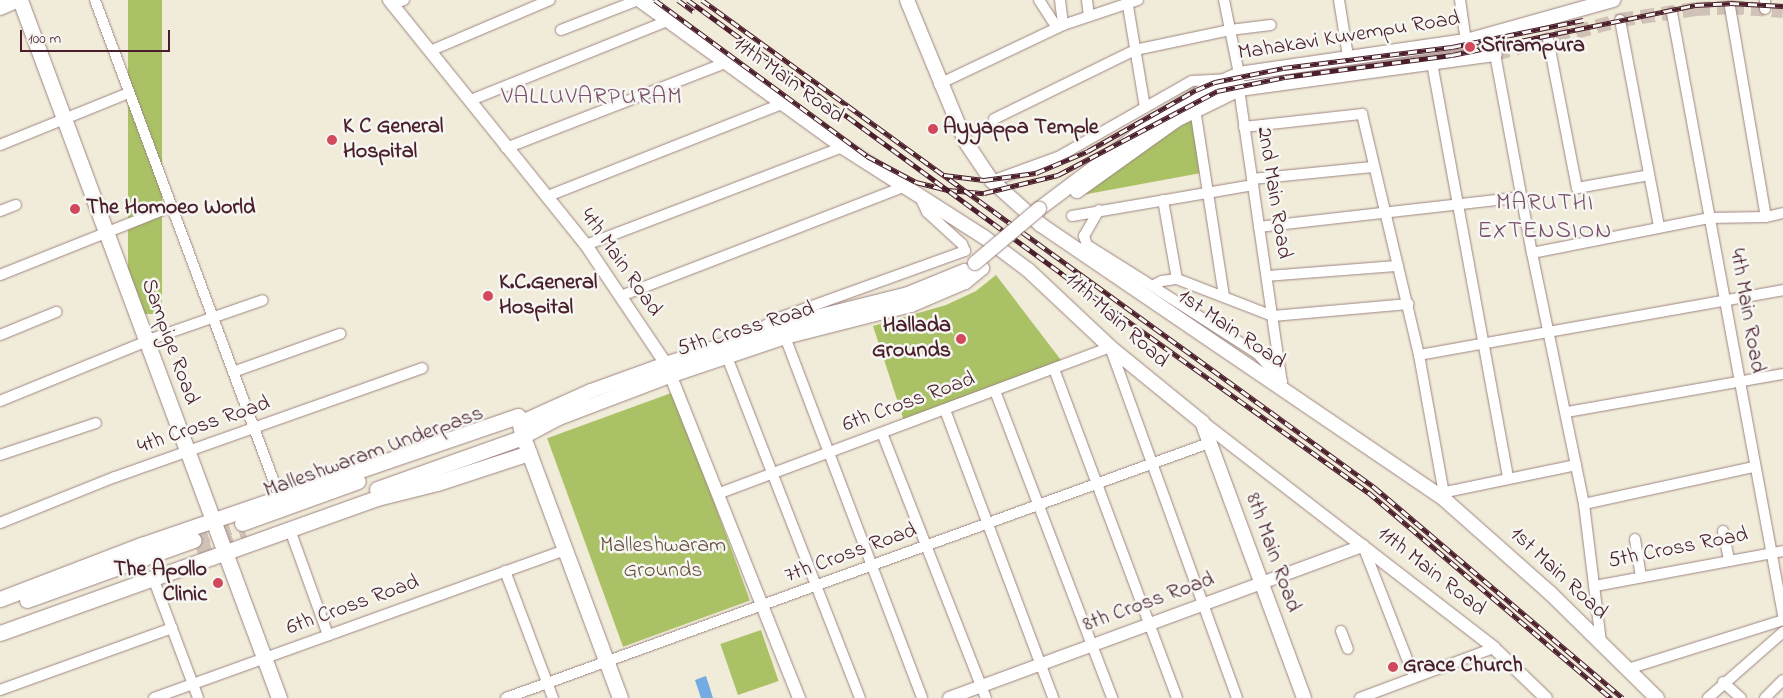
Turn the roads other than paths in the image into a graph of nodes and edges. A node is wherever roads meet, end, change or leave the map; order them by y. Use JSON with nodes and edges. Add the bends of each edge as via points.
{"nodes":[{"id":1,"x":19,"y":0,"type":"edge"},
{"id":2,"x":95,"y":0,"type":"edge"},
{"id":3,"x":550,"y":0,"type":"edge"},
{"id":4,"x":639,"y":0,"type":"edge"},
{"id":5,"x":907,"y":0,"type":"edge"},
{"id":6,"x":1039,"y":0,"type":"edge"},
{"id":7,"x":1060,"y":0,"type":"edge"},
{"id":8,"x":1087,"y":0,"type":"edge"},
{"id":9,"x":1224,"y":0,"type":"edge"},
{"id":10,"x":1340,"y":0,"type":"edge"},
{"id":11,"x":1460,"y":0,"type":"edge"},
{"id":12,"x":1613,"y":0,"type":"edge"},
{"id":13,"x":1131,"y":1,"type":"edge"},
{"id":14,"x":395,"y":2,"type":"edge"},
{"id":15,"x":1730,"y":7,"type":"dead end"},
{"id":16,"x":0,"y":8,"type":"edge"},
{"id":17,"x":1672,"y":13,"type":"dead end"},
{"id":18,"x":1089,"y":16,"type":"junction"},
{"id":19,"x":670,"y":20,"type":"junction"},
{"id":20,"x":1620,"y":20,"type":"dead end"},
{"id":21,"x":1271,"y":25,"type":"dead end"},
{"id":22,"x":1060,"y":27,"type":"junction"},
{"id":23,"x":561,"y":30,"type":"dead end"},
{"id":24,"x":1230,"y":30,"type":"junction"},
{"id":25,"x":1548,"y":38,"type":"dead end"},
{"id":26,"x":1466,"y":40,"type":"junction"},
{"id":27,"x":1135,"y":50,"type":"junction"},
{"id":28,"x":430,"y":51,"type":"junction"},
{"id":29,"x":1495,"y":54,"type":"joint"},
{"id":30,"x":1348,"y":56,"type":"junction"},
{"id":31,"x":725,"y":63,"type":"junction"},
{"id":32,"x":1432,"y":63,"type":"junction"},
{"id":33,"x":1233,"y":76,"type":"junction"},
{"id":34,"x":939,"y":84,"type":"junction"},
{"id":35,"x":1239,"y":89,"type":"junction"},
{"id":36,"x":128,"y":93,"type":"junction"},
{"id":37,"x":471,"y":100,"type":"junction"},
{"id":38,"x":782,"y":104,"type":"junction"},
{"id":39,"x":1145,"y":108,"type":"junction"},
{"id":40,"x":1195,"y":109,"type":"junction"},
{"id":41,"x":64,"y":119,"type":"junction"},
{"id":42,"x":994,"y":119,"type":"dead end"},
{"id":43,"x":1244,"y":127,"type":"junction"},
{"id":44,"x":0,"y":145,"type":"edge"},
{"id":45,"x":843,"y":147,"type":"junction"},
{"id":46,"x":506,"y":148,"type":"junction"},
{"id":47,"x":1372,"y":167,"type":"junction"},
{"id":48,"x":1649,"y":175,"type":"junction"},
{"id":49,"x":992,"y":181,"type":"junction"},
{"id":50,"x":1253,"y":182,"type":"junction"},
{"id":51,"x":906,"y":186,"type":"junction"},
{"id":52,"x":1208,"y":192,"type":"junction"},
{"id":53,"x":919,"y":194,"type":"junction"},
{"id":54,"x":548,"y":196,"type":"junction"},
{"id":55,"x":1522,"y":197,"type":"junction"},
{"id":56,"x":1163,"y":200,"type":"junction"},
{"id":57,"x":1460,"y":204,"type":"junction"},
{"id":58,"x":16,"y":205,"type":"dead end"},
{"id":59,"x":171,"y":207,"type":"junction"},
{"id":60,"x":1099,"y":210,"type":"junction"},
{"id":61,"x":0,"y":211,"type":"edge"},
{"id":62,"x":1042,"y":212,"type":"junction"},
{"id":63,"x":1783,"y":213,"type":"edge"},
{"id":64,"x":1384,"y":215,"type":"junction"},
{"id":65,"x":1072,"y":216,"type":"dead end"},
{"id":66,"x":1766,"y":216,"type":"junction"},
{"id":67,"x":1709,"y":218,"type":"junction"},
{"id":68,"x":1659,"y":226,"type":"junction"},
{"id":69,"x":1259,"y":227,"type":"junction"},
{"id":70,"x":106,"y":231,"type":"junction"},
{"id":71,"x":586,"y":245,"type":"junction"},
{"id":72,"x":1532,"y":253,"type":"junction"},
{"id":73,"x":978,"y":265,"type":"junction"},
{"id":74,"x":1398,"y":266,"type":"junction"},
{"id":75,"x":0,"y":275,"type":"edge"},
{"id":76,"x":1267,"y":276,"type":"junction"},
{"id":77,"x":1177,"y":279,"type":"junction"},
{"id":78,"x":1152,"y":286,"type":"junction"},
{"id":79,"x":1783,"y":290,"type":"edge"},
{"id":80,"x":621,"y":296,"type":"junction"},
{"id":81,"x":1224,"y":297,"type":"junction"},
{"id":82,"x":263,"y":300,"type":"dead end"},
{"id":83,"x":1723,"y":300,"type":"junction"},
{"id":84,"x":1408,"y":304,"type":"junction"},
{"id":85,"x":56,"y":312,"type":"dead end"},
{"id":86,"x":1273,"y":316,"type":"junction"},
{"id":87,"x":213,"y":317,"type":"junction"},
{"id":88,"x":340,"y":334,"type":"dead end"},
{"id":89,"x":1549,"y":334,"type":"junction"},
{"id":90,"x":0,"y":335,"type":"edge"},
{"id":91,"x":748,"y":337,"type":"junction"},
{"id":92,"x":785,"y":337,"type":"junction"},
{"id":93,"x":146,"y":341,"type":"junction"},
{"id":94,"x":1485,"y":342,"type":"junction"},
{"id":95,"x":1110,"y":347,"type":"junction"},
{"id":96,"x":1419,"y":355,"type":"junction"},
{"id":97,"x":728,"y":357,"type":"junction"},
{"id":98,"x":422,"y":368,"type":"dead end"},
{"id":99,"x":669,"y":369,"type":"junction"},
{"id":100,"x":1054,"y":370,"type":"junction"},
{"id":101,"x":233,"y":372,"type":"junction"},
{"id":102,"x":1783,"y":374,"type":"edge"},
{"id":103,"x":1738,"y":382,"type":"junction"},
{"id":104,"x":1283,"y":387,"type":"junction"},
{"id":105,"x":995,"y":391,"type":"junction"},
{"id":106,"x":0,"y":401,"type":"edge"},
{"id":107,"x":945,"y":410,"type":"junction"},
{"id":108,"x":1567,"y":412,"type":"junction"},
{"id":109,"x":1202,"y":422,"type":"junction"},
{"id":110,"x":96,"y":423,"type":"dead end"},
{"id":111,"x":521,"y":425,"type":"junction"},
{"id":112,"x":254,"y":429,"type":"junction"},
{"id":113,"x":882,"y":433,"type":"junction"},
{"id":114,"x":1209,"y":442,"type":"junction"},
{"id":115,"x":187,"y":451,"type":"junction"},
{"id":116,"x":529,"y":452,"type":"junction"},
{"id":117,"x":827,"y":453,"type":"junction"},
{"id":118,"x":0,"y":455,"type":"edge"},
{"id":119,"x":1151,"y":464,"type":"junction"},
{"id":120,"x":1576,"y":465,"type":"junction"},
{"id":121,"x":1754,"y":467,"type":"junction"},
{"id":122,"x":772,"y":474,"type":"junction"},
{"id":123,"x":1508,"y":477,"type":"junction"},
{"id":124,"x":1098,"y":483,"type":"junction"},
{"id":125,"x":720,"y":493,"type":"junction"},
{"id":126,"x":1443,"y":496,"type":"junction"},
{"id":127,"x":280,"y":498,"type":"junction"},
{"id":128,"x":1584,"y":504,"type":"junction"},
{"id":129,"x":1038,"y":505,"type":"junction"},
{"id":130,"x":213,"y":520,"type":"junction"},
{"id":131,"x":0,"y":522,"type":"edge"},
{"id":132,"x":988,"y":523,"type":"junction"},
{"id":133,"x":244,"y":530,"type":"tunnel mouth"},
{"id":134,"x":290,"y":530,"type":"junction"},
{"id":135,"x":1723,"y":531,"type":"dead end"},
{"id":136,"x":1635,"y":539,"type":"dead end"},
{"id":137,"x":926,"y":546,"type":"junction"},
{"id":138,"x":1363,"y":546,"type":"junction"},
{"id":139,"x":565,"y":550,"type":"junction"},
{"id":140,"x":1783,"y":550,"type":"edge"},
{"id":141,"x":225,"y":553,"type":"junction"},
{"id":142,"x":1769,"y":553,"type":"junction"},
{"id":143,"x":1729,"y":560,"type":"junction"},
{"id":144,"x":872,"y":566,"type":"junction"},
{"id":145,"x":505,"y":571,"type":"junction"},
{"id":146,"x":1641,"y":577,"type":"junction"},
{"id":147,"x":153,"y":578,"type":"junction"},
{"id":148,"x":1261,"y":584,"type":"junction"},
{"id":149,"x":1595,"y":586,"type":"junction"},
{"id":150,"x":815,"y":587,"type":"junction"},
{"id":151,"x":0,"y":600,"type":"edge"},
{"id":152,"x":1203,"y":605,"type":"junction"},
{"id":153,"x":763,"y":606,"type":"junction"},
{"id":154,"x":0,"y":609,"type":"edge"},
{"id":155,"x":1783,"y":614,"type":"edge"},
{"id":156,"x":0,"y":624,"type":"edge"},
{"id":157,"x":1150,"y":624,"type":"junction"},
{"id":158,"x":172,"y":628,"type":"junction"},
{"id":159,"x":1341,"y":631,"type":"dead end"},
{"id":160,"x":1783,"y":632,"type":"edge"},
{"id":161,"x":0,"y":633,"type":"edge"},
{"id":162,"x":328,"y":635,"type":"junction"},
{"id":163,"x":1601,"y":642,"type":"junction"},
{"id":164,"x":1092,"y":646,"type":"junction"},
{"id":165,"x":1494,"y":648,"type":"junction"},
{"id":166,"x":1348,"y":649,"type":"dead end"},
{"id":167,"x":264,"y":658,"type":"junction"},
{"id":168,"x":607,"y":662,"type":"junction"},
{"id":169,"x":1040,"y":664,"type":"junction"},
{"id":170,"x":1628,"y":669,"type":"junction"},
{"id":171,"x":1414,"y":677,"type":"junction"},
{"id":172,"x":1783,"y":680,"type":"edge"},
{"id":173,"x":1723,"y":682,"type":"junction"},
{"id":174,"x":547,"y":683,"type":"junction"},
{"id":175,"x":193,"y":684,"type":"junction"},
{"id":176,"x":0,"y":690,"type":"edge"},
{"id":177,"x":983,"y":692,"type":"edge"},
{"id":178,"x":1364,"y":697,"type":"edge"},
{"id":179,"x":154,"y":698,"type":"edge"},
{"id":180,"x":198,"y":698,"type":"edge"},
{"id":181,"x":279,"y":698,"type":"edge"},
{"id":182,"x":506,"y":698,"type":"edge"},
{"id":183,"x":553,"y":698,"type":"edge"},
{"id":184,"x":620,"y":698,"type":"edge"},
{"id":185,"x":799,"y":698,"type":"edge"},
{"id":186,"x":860,"y":698,"type":"edge"},
{"id":187,"x":922,"y":698,"type":"edge"},
{"id":188,"x":949,"y":698,"type":"edge"},
{"id":189,"x":1053,"y":698,"type":"edge"},
{"id":190,"x":1112,"y":698,"type":"edge"},
{"id":191,"x":1177,"y":698,"type":"edge"},
{"id":192,"x":1237,"y":698,"type":"edge"},
{"id":193,"x":1304,"y":698,"type":"edge"},
{"id":194,"x":1546,"y":698,"type":"edge"},
{"id":195,"x":1657,"y":698,"type":"edge"},
{"id":196,"x":1708,"y":698,"type":"edge"},
{"id":197,"x":1741,"y":698,"type":"edge"},
{"id":198,"x":1765,"y":698,"type":"edge"}],
"edges":[{"from":1,"to":16,"type":"main road"},
{"from":1,"to":41,"type":"main road","name":"Sampige Road"},
{"from":2,"to":36,"type":"street"},
{"from":3,"to":28,"type":"street"},
{"from":4,"to":19,"type":"main road","name":"11th Main Road"},
{"from":4,"to":23,"type":"street"},
{"from":5,"to":34,"type":"main road","name":"1st Main Road"},
{"from":6,"to":22,"type":"street"},
{"from":7,"to":22,"type":"street"},
{"from":8,"to":18,"type":"street"},
{"from":9,"to":24,"type":"street","name":"2nd Main Road"},
{"from":10,"to":30,"type":"street"},
{"from":11,"to":26,"type":"street"},
{"from":12,"to":26,"type":"main road","name":"Mahakavi Kuvempu Road"},
{"from":13,"to":18,"type":"street"},
{"from":13,"to":27,"type":"street"},
{"from":14,"to":28,"type":"street","name":"4th Main Road"},
{"from":15,"to":66,"type":"street"},
{"from":17,"to":67,"type":"street","name":"4th Main Road"},
{"from":18,"to":22,"type":"street"},
{"from":19,"to":31,"type":"main road","name":"11th Main Road"},
{"from":19,"to":37,"type":"street"},
{"from":20,"to":48,"type":"street"},
{"from":21,"to":24,"type":"street"},
{"from":22,"to":34,"type":"street"},
{"from":24,"to":27,"type":"street"},
{"from":24,"to":33,"type":"street","name":"2nd Main Road"},
{"from":25,"to":48,"type":"street","via":[[1577,188]]},
{"from":26,"to":30,"type":"main road","name":"Mahakavi Kuvempu Road"},
{"from":27,"to":39,"type":"street"},
{"from":27,"to":42,"type":"street"},
{"from":28,"to":37,"type":"street","name":"4th Main Road"},
{"from":29,"to":32,"type":"main road","name":"Mahakavi Kuvempu Road"},
{"from":29,"to":55,"type":"street","name":"1st Main Road"},
{"from":30,"to":33,"type":"main road","name":"Mahakavi Kuvempu Road"},
{"from":31,"to":38,"type":"main road","name":"11th Main Road"},
{"from":31,"to":46,"type":"street"},
{"from":32,"to":35,"type":"main road","name":"Mahakavi Kuvempu Road"},
{"from":32,"to":57,"type":"street"},
{"from":33,"to":35,"type":"street","name":"2nd Main Road"},
{"from":33,"to":39,"type":"street","via":[[1192,81]]},
{"from":33,"to":62,"type":"main road","name":"Mahakavi Kuvempu Road","via":[[1151,125]]},
{"from":34,"to":49,"type":"main road","name":"1st Main Road","via":[[964,141]]},
{"from":35,"to":40,"type":"main road","name":"Mahakavi Kuvempu Road"},
{"from":35,"to":43,"type":"street","name":"2nd Main Road"},
{"from":36,"to":41,"type":"street"},
{"from":36,"to":59,"type":"street"},
{"from":37,"to":46,"type":"street","name":"4th Main Road"},
{"from":38,"to":45,"type":"main road","name":"11th Main Road"},
{"from":38,"to":54,"type":"street"},
{"from":39,"to":49,"type":"street","via":[[1058,157]]},
{"from":40,"to":52,"type":"street"},
{"from":40,"to":62,"type":"main road","name":"Mahakavi Kuvempu Road"},
{"from":41,"to":44,"type":"street"},
{"from":41,"to":70,"type":"main road","name":"Sampige Road"},
{"from":43,"to":47,"type":"street","via":[[1362,114]]},
{"from":43,"to":50,"type":"street","name":"2nd Main Road"},
{"from":45,"to":51,"type":"main road","name":"11th Main Road"},
{"from":45,"to":71,"type":"street"},
{"from":46,"to":54,"type":"street","name":"4th Main Road"},
{"from":47,"to":50,"type":"street"},
{"from":47,"to":64,"type":"street"},
{"from":48,"to":68,"type":"street"},
{"from":49,"to":104,"type":"main road","name":"1st Main Road","via":[[1041,226]]},
{"from":50,"to":52,"type":"street"},
{"from":50,"to":69,"type":"street","name":"2nd Main Road"},
{"from":51,"to":53,"type":"main road","name":"11th Main Road"},
{"from":51,"to":80,"type":"street"},
{"from":52,"to":56,"type":"street"},
{"from":52,"to":81,"type":"street"},
{"from":53,"to":91,"type":"street","via":[[927,212],[962,244],[965,251],[776,319]]},
{"from":53,"to":95,"type":"main road","name":"11th Main Road","via":[[1028,270]]},
{"from":54,"to":71,"type":"street","name":"4th Main Road"},
{"from":55,"to":57,"type":"street"},
{"from":55,"to":72,"type":"street","name":"1st Main Road"},
{"from":56,"to":60,"type":"street"},
{"from":56,"to":77,"type":"street"},
{"from":57,"to":64,"type":"street"},
{"from":57,"to":94,"type":"street"},
{"from":58,"to":61,"type":"street"},
{"from":59,"to":70,"type":"street"},
{"from":59,"to":87,"type":"street"},
{"from":60,"to":65,"type":"street"},
{"from":60,"to":78,"type":"street","via":[[1084,236],[1086,244]]},
{"from":62,"to":73,"type":"main road"},
{"from":63,"to":66,"type":"street"},
{"from":64,"to":69,"type":"street"},
{"from":64,"to":74,"type":"street"},
{"from":66,"to":67,"type":"street"},
{"from":67,"to":68,"type":"street"},
{"from":67,"to":83,"type":"street","name":"4th Main Road"},
{"from":68,"to":72,"type":"street"},
{"from":69,"to":76,"type":"street","name":"2nd Main Road"},
{"from":70,"to":75,"type":"street"},
{"from":70,"to":93,"type":"main road","name":"Sampige Road"},
{"from":71,"to":80,"type":"street","name":"4th Main Road"},
{"from":72,"to":89,"type":"street","name":"1st Main Road"},
{"from":73,"to":91,"type":"main road","name":"5th Cross Road","via":[[908,294]]},
{"from":73,"to":92,"type":"main road","name":"5th Cross Road","via":[[965,282],[911,305]]},
{"from":74,"to":76,"type":"street"},
{"from":74,"to":84,"type":"street"},
{"from":76,"to":86,"type":"street","name":"2nd Main Road"},
{"from":77,"to":78,"type":"street"},
{"from":77,"to":81,"type":"street"},
{"from":78,"to":104,"type":"street","via":[[1258,354]]},
{"from":79,"to":83,"type":"street"},
{"from":80,"to":99,"type":"street","name":"4th Main Road"},
{"from":81,"to":86,"type":"street"},
{"from":82,"to":87,"type":"street"},
{"from":83,"to":89,"type":"street"},
{"from":83,"to":103,"type":"street","name":"4th Main Road"},
{"from":84,"to":86,"type":"street"},
{"from":84,"to":96,"type":"street"},
{"from":85,"to":90,"type":"street"},
{"from":86,"to":104,"type":"street","name":"2nd Main Road"},
{"from":87,"to":93,"type":"street"},
{"from":87,"to":101,"type":"street"},
{"from":88,"to":101,"type":"street"},
{"from":89,"to":94,"type":"street"},
{"from":89,"to":108,"type":"street","name":"1st Main Road"},
{"from":91,"to":99,"type":"main road","name":"5th Cross Road"},
{"from":92,"to":97,"type":"main road","name":"5th Cross Road"},
{"from":92,"to":117,"type":"street"},
{"from":93,"to":106,"type":"street"},
{"from":93,"to":115,"type":"main road","name":"Sampige Road"},
{"from":94,"to":96,"type":"street"},
{"from":94,"to":123,"type":"street"},
{"from":95,"to":100,"type":"street","name":"6th Cross Road"},
{"from":95,"to":109,"type":"main road","name":"11th Main Road"},
{"from":95,"to":119,"type":"street"},
{"from":96,"to":126,"type":"street"},
{"from":97,"to":99,"type":"main road","name":"5th Cross Road"},
{"from":97,"to":122,"type":"street"},
{"from":98,"to":112,"type":"street","name":"4th Cross Road"},
{"from":99,"to":111,"type":"main road","name":"5th Cross Road","via":[[559,418]]},
{"from":99,"to":125,"type":"street","name":"4th Main Road"},
{"from":100,"to":105,"type":"street","name":"6th Cross Road"},
{"from":100,"to":124,"type":"street"},
{"from":101,"to":112,"type":"street"},
{"from":102,"to":103,"type":"street"},
{"from":103,"to":108,"type":"street"},
{"from":103,"to":121,"type":"street","name":"4th Main Road"},
{"from":104,"to":126,"type":"main road","name":"1st Main Road"},
{"from":105,"to":107,"type":"street","name":"6th Cross Road"},
{"from":105,"to":129,"type":"street"},
{"from":107,"to":113,"type":"street","name":"6th Cross Road"},
{"from":107,"to":132,"type":"street"},
{"from":108,"to":120,"type":"street","name":"1st Main Road"},
{"from":109,"to":114,"type":"main road","name":"8th Main Road"},
{"from":109,"to":138,"type":"street","name":"11th Main Road"},
{"from":110,"to":118,"type":"street"},
{"from":111,"to":116,"type":"main road"},
{"from":111,"to":127,"type":"main road"},
{"from":111,"to":133,"type":"main road","name":"Malleshwaram Underpass"},
{"from":112,"to":115,"type":"street","name":"4th Cross Road"},
{"from":112,"to":127,"type":"street"},
{"from":113,"to":117,"type":"street","name":"6th Cross Road"},
{"from":113,"to":137,"type":"street"},
{"from":114,"to":119,"type":"street","name":"7th Cross Road"},
{"from":114,"to":148,"type":"main road","name":"8th Main Road"},
{"from":115,"to":130,"type":"main road","name":"Sampige Road"},
{"from":115,"to":131,"type":"street","name":"4th Cross Road"},
{"from":116,"to":134,"type":"main road","via":[[437,483],[377,498]]},
{"from":116,"to":139,"type":"main road"},
{"from":117,"to":122,"type":"street","name":"6th Cross Road"},
{"from":117,"to":144,"type":"street"},
{"from":119,"to":124,"type":"street","name":"7th Cross Road"},
{"from":119,"to":152,"type":"street"},
{"from":120,"to":123,"type":"street"},
{"from":120,"to":128,"type":"street","name":"1st Main Road"},
{"from":121,"to":128,"type":"street"},
{"from":121,"to":142,"type":"street","name":"4th Main Road"},
{"from":122,"to":125,"type":"street","name":"6th Cross Road"},
{"from":122,"to":150,"type":"street"},
{"from":123,"to":126,"type":"street"},
{"from":124,"to":129,"type":"street","name":"7th Cross Road"},
{"from":124,"to":157,"type":"street"},
{"from":125,"to":153,"type":"street","name":"4th Main Road"},
{"from":126,"to":163,"type":"main road","name":"1st Main Road"},
{"from":127,"to":130,"type":"main road"},
{"from":128,"to":149,"type":"street","name":"1st Main Road"},
{"from":129,"to":132,"type":"street","name":"7th Cross Road"},
{"from":129,"to":164,"type":"street"},
{"from":130,"to":141,"type":"main road","name":"Sampige Road"},
{"from":130,"to":151,"type":"main road"},
{"from":132,"to":137,"type":"street","name":"7th Cross Road"},
{"from":132,"to":169,"type":"street"},
{"from":134,"to":141,"type":"main road"},
{"from":134,"to":162,"type":"street"},
{"from":135,"to":143,"type":"street"},
{"from":136,"to":146,"type":"street"},
{"from":137,"to":144,"type":"street","name":"7th Cross Road"},
{"from":137,"to":177,"type":"street"},
{"from":138,"to":148,"type":"street","name":"8th Cross Road"},
{"from":138,"to":165,"type":"street","name":"11th Main Road"},
{"from":138,"to":171,"type":"street"},
{"from":139,"to":145,"type":"street","name":"6th Cross Road"},
{"from":139,"to":168,"type":"main road"},
{"from":140,"to":142,"type":"street","name":"5th Cross Road"},
{"from":141,"to":147,"type":"main road"},
{"from":141,"to":167,"type":"main road","name":"Sampige Road"},
{"from":142,"to":143,"type":"street","name":"5th Cross Road"},
{"from":142,"to":155,"type":"street","name":"4th Main Road"},
{"from":143,"to":146,"type":"street","name":"5th Cross Road"},
{"from":144,"to":150,"type":"street","name":"7th Cross Road"},
{"from":144,"to":187,"type":"street"},
{"from":145,"to":162,"type":"street","name":"6th Cross Road"},
{"from":145,"to":174,"type":"street"},
{"from":146,"to":149,"type":"street","name":"5th Cross Road"},
{"from":147,"to":158,"type":"street"},
{"from":147,"to":161,"type":"main road"},
{"from":148,"to":152,"type":"street","name":"8th Cross Road"},
{"from":148,"to":193,"type":"main road","name":"8th Main Road"},
{"from":149,"to":163,"type":"street","name":"1st Main Road"},
{"from":150,"to":153,"type":"street","name":"7th Cross Road"},
{"from":150,"to":186,"type":"street"},
{"from":152,"to":157,"type":"street","name":"8th Cross Road"},
{"from":152,"to":192,"type":"street"},
{"from":153,"to":168,"type":"street","name":"7th Cross Road"},
{"from":153,"to":185,"type":"street","name":"4th Main Road"},
{"from":154,"to":156,"type":"main road","via":[[196,547]]},
{"from":155,"to":170,"type":"street"},
{"from":157,"to":164,"type":"street","name":"8th Cross Road"},
{"from":157,"to":191,"type":"street"},
{"from":158,"to":175,"type":"street"},
{"from":158,"to":176,"type":"street"},
{"from":159,"to":166,"type":"street"},
{"from":160,"to":173,"type":"street"},
{"from":162,"to":167,"type":"street","name":"6th Cross Road"},
{"from":163,"to":170,"type":"main road","name":"1st Main Road"},
{"from":164,"to":169,"type":"street","name":"8th Cross Road"},
{"from":164,"to":190,"type":"street"},
{"from":165,"to":171,"type":"street"},
{"from":165,"to":194,"type":"street","name":"11th Main Road"},
{"from":167,"to":175,"type":"street","name":"6th Cross Road"},
{"from":167,"to":181,"type":"main road","name":"Sampige Road"},
{"from":168,"to":174,"type":"street","name":"7th Cross Road"},
{"from":168,"to":184,"type":"main road"},
{"from":169,"to":177,"type":"street","name":"8th Cross Road"},
{"from":169,"to":189,"type":"street"},
{"from":170,"to":195,"type":"main road","name":"1st Main Road"},
{"from":171,"to":178,"type":"street"},
{"from":172,"to":198,"type":"street"},
{"from":173,"to":196,"type":"street"},
{"from":173,"to":197,"type":"street"},
{"from":174,"to":182,"type":"street","name":"7th Cross Road"},
{"from":174,"to":183,"type":"street"},
{"from":175,"to":179,"type":"street","name":"6th Cross Road"},
{"from":175,"to":180,"type":"street"},
{"from":177,"to":188,"type":"street","name":"8th Cross Road"}]}
